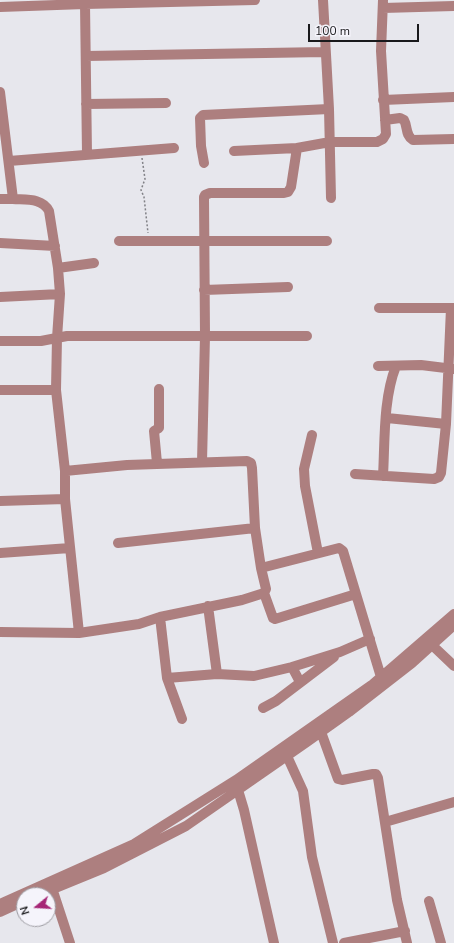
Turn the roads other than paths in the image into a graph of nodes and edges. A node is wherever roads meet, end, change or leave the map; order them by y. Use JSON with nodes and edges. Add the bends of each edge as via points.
{"nodes":[{"id":1,"x":255,"y":0,"type":"edge"},
{"id":2,"x":324,"y":0,"type":"edge"},
{"id":3,"x":85,"y":4,"type":"junction"},
{"id":4,"x":383,"y":4,"type":"edge"},
{"id":5,"x":454,"y":6,"type":"edge"},
{"id":6,"x":0,"y":8,"type":"edge"},
{"id":7,"x":325,"y":52,"type":"junction"},
{"id":8,"x":86,"y":56,"type":"junction"},
{"id":9,"x":0,"y":92,"type":"edge"},
{"id":10,"x":454,"y":97,"type":"edge"},
{"id":11,"x":383,"y":100,"type":"junction"},
{"id":12,"x":166,"y":103,"type":"dead end"},
{"id":13,"x":86,"y":104,"type":"junction"},
{"id":14,"x":329,"y":109,"type":"junction"},
{"id":15,"x":385,"y":120,"type":"junction"},
{"id":16,"x":454,"y":139,"type":"edge"},
{"id":17,"x":330,"y":142,"type":"junction"},
{"id":18,"x":3,"y":148,"type":"edge"},
{"id":19,"x":174,"y":148,"type":"dead end"},
{"id":20,"x":297,"y":148,"type":"junction"},
{"id":21,"x":234,"y":151,"type":"dead end"},
{"id":22,"x":87,"y":154,"type":"junction"},
{"id":23,"x":9,"y":161,"type":"junction"},
{"id":24,"x":204,"y":163,"type":"dead end"},
{"id":25,"x":331,"y":198,"type":"dead end"},
{"id":26,"x":0,"y":199,"type":"edge"},
{"id":27,"x":14,"y":199,"type":"junction"},
{"id":28,"x":204,"y":240,"type":"junction"},
{"id":29,"x":120,"y":241,"type":"dead end"},
{"id":30,"x":327,"y":241,"type":"dead end"},
{"id":31,"x":0,"y":243,"type":"edge"},
{"id":32,"x":55,"y":246,"type":"junction"},
{"id":33,"x":94,"y":263,"type":"dead end"},
{"id":34,"x":58,"y":268,"type":"junction"},
{"id":35,"x":288,"y":287,"type":"dead end"},
{"id":36,"x":204,"y":290,"type":"junction"},
{"id":37,"x":60,"y":294,"type":"junction"},
{"id":38,"x":0,"y":297,"type":"edge"},
{"id":39,"x":379,"y":308,"type":"dead end"},
{"id":40,"x":453,"y":308,"type":"edge"},
{"id":41,"x":205,"y":336,"type":"junction"},
{"id":42,"x":307,"y":336,"type":"dead end"},
{"id":43,"x":57,"y":338,"type":"junction"},
{"id":44,"x":0,"y":342,"type":"edge"},
{"id":45,"x":378,"y":366,"type":"dead end"},
{"id":46,"x":396,"y":366,"type":"junction"},
{"id":47,"x":451,"y":369,"type":"edge"},
{"id":48,"x":159,"y":389,"type":"dead end"},
{"id":49,"x":0,"y":390,"type":"edge"},
{"id":50,"x":56,"y":390,"type":"junction"},
{"id":51,"x":387,"y":418,"type":"junction"},
{"id":52,"x":446,"y":424,"type":"junction"},
{"id":53,"x":312,"y":435,"type":"dead end"},
{"id":54,"x":202,"y":462,"type":"junction"},
{"id":55,"x":156,"y":463,"type":"junction"},
{"id":56,"x":65,"y":471,"type":"junction"},
{"id":57,"x":355,"y":474,"type":"dead end"},
{"id":58,"x":383,"y":476,"type":"junction"},
{"id":59,"x":65,"y":499,"type":"junction"},
{"id":60,"x":0,"y":501,"type":"edge"},
{"id":61,"x":256,"y":528,"type":"junction"},
{"id":62,"x":118,"y":543,"type":"dead end"},
{"id":63,"x":70,"y":548,"type":"junction"},
{"id":64,"x":0,"y":553,"type":"edge"},
{"id":65,"x":318,"y":553,"type":"junction"},
{"id":66,"x":261,"y":568,"type":"junction"},
{"id":67,"x":264,"y":594,"type":"junction"},
{"id":68,"x":356,"y":594,"type":"junction"},
{"id":69,"x":208,"y":606,"type":"junction"},
{"id":70,"x":454,"y":614,"type":"edge"},
{"id":71,"x":160,"y":617,"type":"junction"},
{"id":72,"x":454,"y":625,"type":"edge"},
{"id":73,"x":0,"y":632,"type":"edge"},
{"id":74,"x":79,"y":633,"type":"junction"},
{"id":75,"x":370,"y":639,"type":"junction"},
{"id":76,"x":432,"y":645,"type":"junction"},
{"id":77,"x":340,"y":652,"type":"junction"},
{"id":78,"x":454,"y":666,"type":"edge"},
{"id":79,"x":292,"y":667,"type":"junction"},
{"id":80,"x":217,"y":674,"type":"junction"},
{"id":81,"x":381,"y":677,"type":"junction"},
{"id":82,"x":167,"y":678,"type":"junction"},
{"id":83,"x":300,"y":682,"type":"junction"},
{"id":84,"x":263,"y":708,"type":"dead end"},
{"id":85,"x":182,"y":719,"type":"dead end"},
{"id":86,"x":321,"y":732,"type":"junction"},
{"id":87,"x":287,"y":756,"type":"junction"},
{"id":88,"x":238,"y":790,"type":"junction"},
{"id":89,"x":454,"y":802,"type":"edge"},
{"id":90,"x":385,"y":822,"type":"junction"},
{"id":91,"x":51,"y":885,"type":"junction"},
{"id":92,"x":48,"y":887,"type":"edge"},
{"id":93,"x":428,"y":902,"type":"dead end"},
{"id":94,"x":0,"y":904,"type":"edge"},
{"id":95,"x":16,"y":905,"type":"edge"},
{"id":96,"x":0,"y":912,"type":"edge"},
{"id":97,"x":405,"y":931,"type":"junction"},
{"id":98,"x":70,"y":943,"type":"edge"},
{"id":99,"x":274,"y":943,"type":"edge"},
{"id":100,"x":333,"y":943,"type":"edge"},
{"id":101,"x":344,"y":943,"type":"edge"},
{"id":102,"x":407,"y":943,"type":"edge"},
{"id":103,"x":441,"y":943,"type":"edge"}],
"edges":[{"from":1,"to":3,"type":"street"},
{"from":2,"to":7,"type":"street"},
{"from":3,"to":6,"type":"street"},
{"from":3,"to":8,"type":"street"},
{"from":4,"to":5,"type":"street"},
{"from":4,"to":11,"type":"street"},
{"from":7,"to":8,"type":"street"},
{"from":7,"to":14,"type":"street"},
{"from":8,"to":13,"type":"street"},
{"from":9,"to":18,"type":"street"},
{"from":10,"to":11,"type":"street"},
{"from":11,"to":15,"type":"street"},
{"from":12,"to":13,"type":"street"},
{"from":13,"to":22,"type":"street"},
{"from":14,"to":17,"type":"street"},
{"from":14,"to":24,"type":"street","via":[[203,115],[200,118]]},
{"from":15,"to":16,"type":"street","via":[[404,120],[407,134],[413,140]]},
{"from":15,"to":17,"type":"street","via":[[386,134],[383,139],[376,142]]},
{"from":17,"to":20,"type":"street"},
{"from":17,"to":25,"type":"street"},
{"from":18,"to":23,"type":"street"},
{"from":19,"to":22,"type":"street"},
{"from":20,"to":21,"type":"street"},
{"from":20,"to":28,"type":"street","via":[[288,192],[205,195]]},
{"from":22,"to":23,"type":"street"},
{"from":23,"to":27,"type":"street"},
{"from":26,"to":27,"type":"street"},
{"from":27,"to":32,"type":"street","via":[[42,202],[46,206]]},
{"from":28,"to":29,"type":"street"},
{"from":28,"to":30,"type":"street"},
{"from":28,"to":36,"type":"street"},
{"from":31,"to":32,"type":"street"},
{"from":32,"to":34,"type":"street"},
{"from":33,"to":34,"type":"street"},
{"from":34,"to":37,"type":"street"},
{"from":35,"to":36,"type":"street"},
{"from":36,"to":41,"type":"street"},
{"from":37,"to":38,"type":"street"},
{"from":37,"to":43,"type":"street"},
{"from":39,"to":40,"type":"street"},
{"from":40,"to":47,"type":"street"},
{"from":41,"to":42,"type":"street"},
{"from":41,"to":43,"type":"street"},
{"from":41,"to":54,"type":"street"},
{"from":43,"to":44,"type":"street"},
{"from":43,"to":50,"type":"street"},
{"from":45,"to":46,"type":"street"},
{"from":46,"to":47,"type":"street","via":[[421,365]]},
{"from":46,"to":51,"type":"street","via":[[390,385]]},
{"from":47,"to":52,"type":"street"},
{"from":48,"to":55,"type":"street","via":[[159,428],[154,432]]},
{"from":49,"to":50,"type":"street"},
{"from":50,"to":56,"type":"street"},
{"from":51,"to":52,"type":"street"},
{"from":51,"to":58,"type":"street"},
{"from":52,"to":58,"type":"street","via":[[439,477],[434,479]]},
{"from":53,"to":65,"type":"street","via":[[304,469]]},
{"from":54,"to":55,"type":"street"},
{"from":54,"to":61,"type":"street","via":[[247,461],[251,464]]},
{"from":55,"to":56,"type":"street"},
{"from":56,"to":59,"type":"street"},
{"from":57,"to":58,"type":"street"},
{"from":59,"to":60,"type":"street"},
{"from":59,"to":63,"type":"street"},
{"from":61,"to":62,"type":"street"},
{"from":61,"to":66,"type":"street"},
{"from":63,"to":64,"type":"street"},
{"from":63,"to":74,"type":"street"},
{"from":65,"to":66,"type":"street"},
{"from":65,"to":68,"type":"street","via":[[339,548],[343,551]]},
{"from":66,"to":67,"type":"street","via":[[266,589]]},
{"from":67,"to":68,"type":"street","via":[[275,619]]},
{"from":67,"to":69,"type":"street"},
{"from":68,"to":75,"type":"street"},
{"from":69,"to":71,"type":"street"},
{"from":69,"to":80,"type":"street"},
{"from":70,"to":81,"type":"street"},
{"from":71,"to":74,"type":"street","via":[[139,624]]},
{"from":71,"to":82,"type":"street"},
{"from":72,"to":76,"type":"street"},
{"from":73,"to":74,"type":"street"},
{"from":75,"to":77,"type":"street"},
{"from":75,"to":81,"type":"street"},
{"from":76,"to":78,"type":"street"},
{"from":76,"to":86,"type":"street"},
{"from":77,"to":79,"type":"street"},
{"from":77,"to":83,"type":"street"},
{"from":79,"to":80,"type":"street","via":[[254,676]]},
{"from":79,"to":83,"type":"street"},
{"from":80,"to":82,"type":"street"},
{"from":81,"to":91,"type":"street","via":[[236,780],[140,840]]},
{"from":82,"to":85,"type":"street"},
{"from":83,"to":84,"type":"street"},
{"from":86,"to":87,"type":"street"},
{"from":86,"to":90,"type":"street","via":[[338,779],[376,774]]},
{"from":87,"to":88,"type":"street"},
{"from":87,"to":100,"type":"street","via":[[303,791],[312,857]]},
{"from":88,"to":91,"type":"street","via":[[186,826],[104,868]]},
{"from":88,"to":99,"type":"street"},
{"from":89,"to":90,"type":"street"},
{"from":90,"to":97,"type":"street","via":[[397,900]]},
{"from":91,"to":92,"type":"street"},
{"from":91,"to":94,"type":"street"},
{"from":91,"to":98,"type":"street"},
{"from":93,"to":103,"type":"street"},
{"from":95,"to":96,"type":"street"},
{"from":97,"to":101,"type":"street"},
{"from":97,"to":102,"type":"street"}]}
